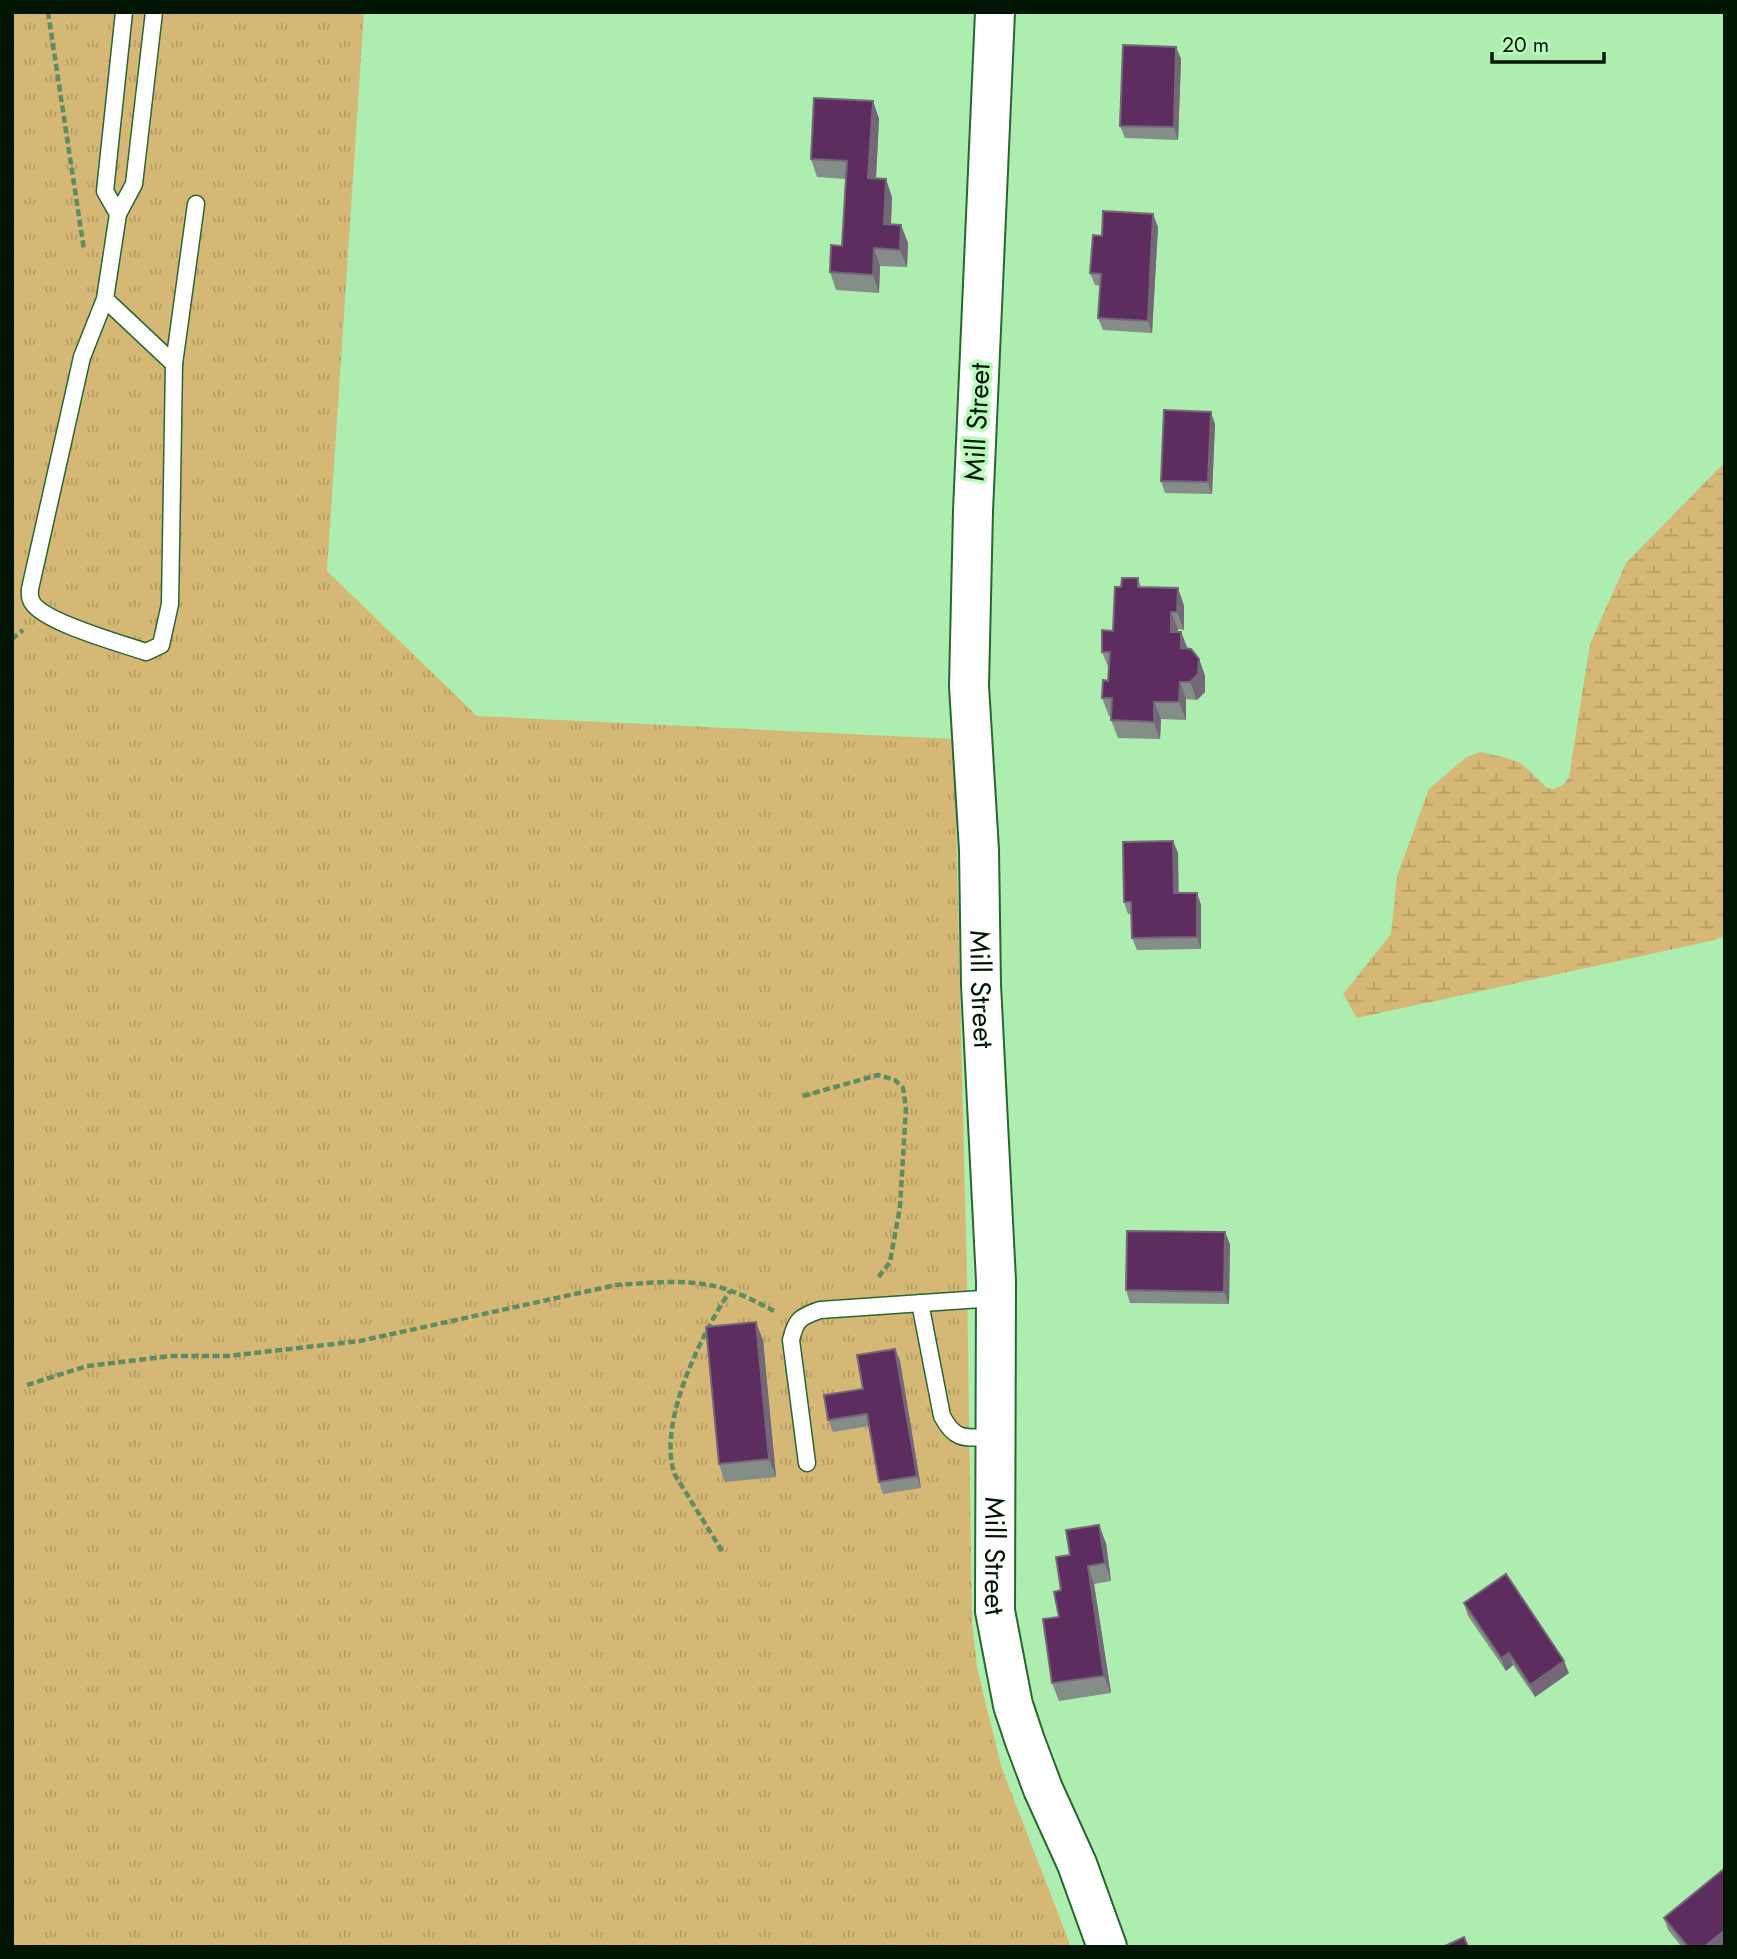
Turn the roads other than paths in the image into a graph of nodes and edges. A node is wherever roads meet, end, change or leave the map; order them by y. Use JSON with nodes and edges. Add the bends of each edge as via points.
{"nodes":[{"id":1,"x":124,"y":12,"type":"edge"},
{"id":2,"x":154,"y":12,"type":"edge"},
{"id":3,"x":995,"y":12,"type":"edge"},
{"id":4,"x":196,"y":204,"type":"dead end"},
{"id":5,"x":118,"y":214,"type":"junction"},
{"id":6,"x":105,"y":299,"type":"junction"},
{"id":7,"x":174,"y":364,"type":"junction"},
{"id":8,"x":996,"y":1298,"type":"junction"},
{"id":9,"x":920,"y":1303,"type":"junction"},
{"id":10,"x":995,"y":1437,"type":"junction"},
{"id":11,"x":807,"y":1463,"type":"dead end"},
{"id":12,"x":1107,"y":1947,"type":"edge"}],
"edges":[{"from":1,"to":5,"type":"lane","via":[[105,191]]},
{"from":2,"to":5,"type":"lane","via":[[134,184]]},
{"from":3,"to":8,"type":"street","name":"Mill Street","via":[[969,686]]},
{"from":4,"to":7,"type":"lane"},
{"from":5,"to":6,"type":"lane"},
{"from":6,"to":7,"type":"lane"},
{"from":6,"to":7,"type":"lane","via":[[82,356],[31,600],[39,611],[70,626],[146,652],[161,645],[170,604]]},
{"from":8,"to":9,"type":"lane"},
{"from":8,"to":10,"type":"street","name":"Mill Street"},
{"from":9,"to":10,"type":"lane","via":[[942,1416],[959,1436]]},
{"from":9,"to":11,"type":"lane","via":[[820,1310],[802,1316],[795,1324],[791,1340]]},
{"from":10,"to":12,"type":"street","name":"Mill Street","via":[[995,1611],[1005,1671],[1025,1741]]}]}
